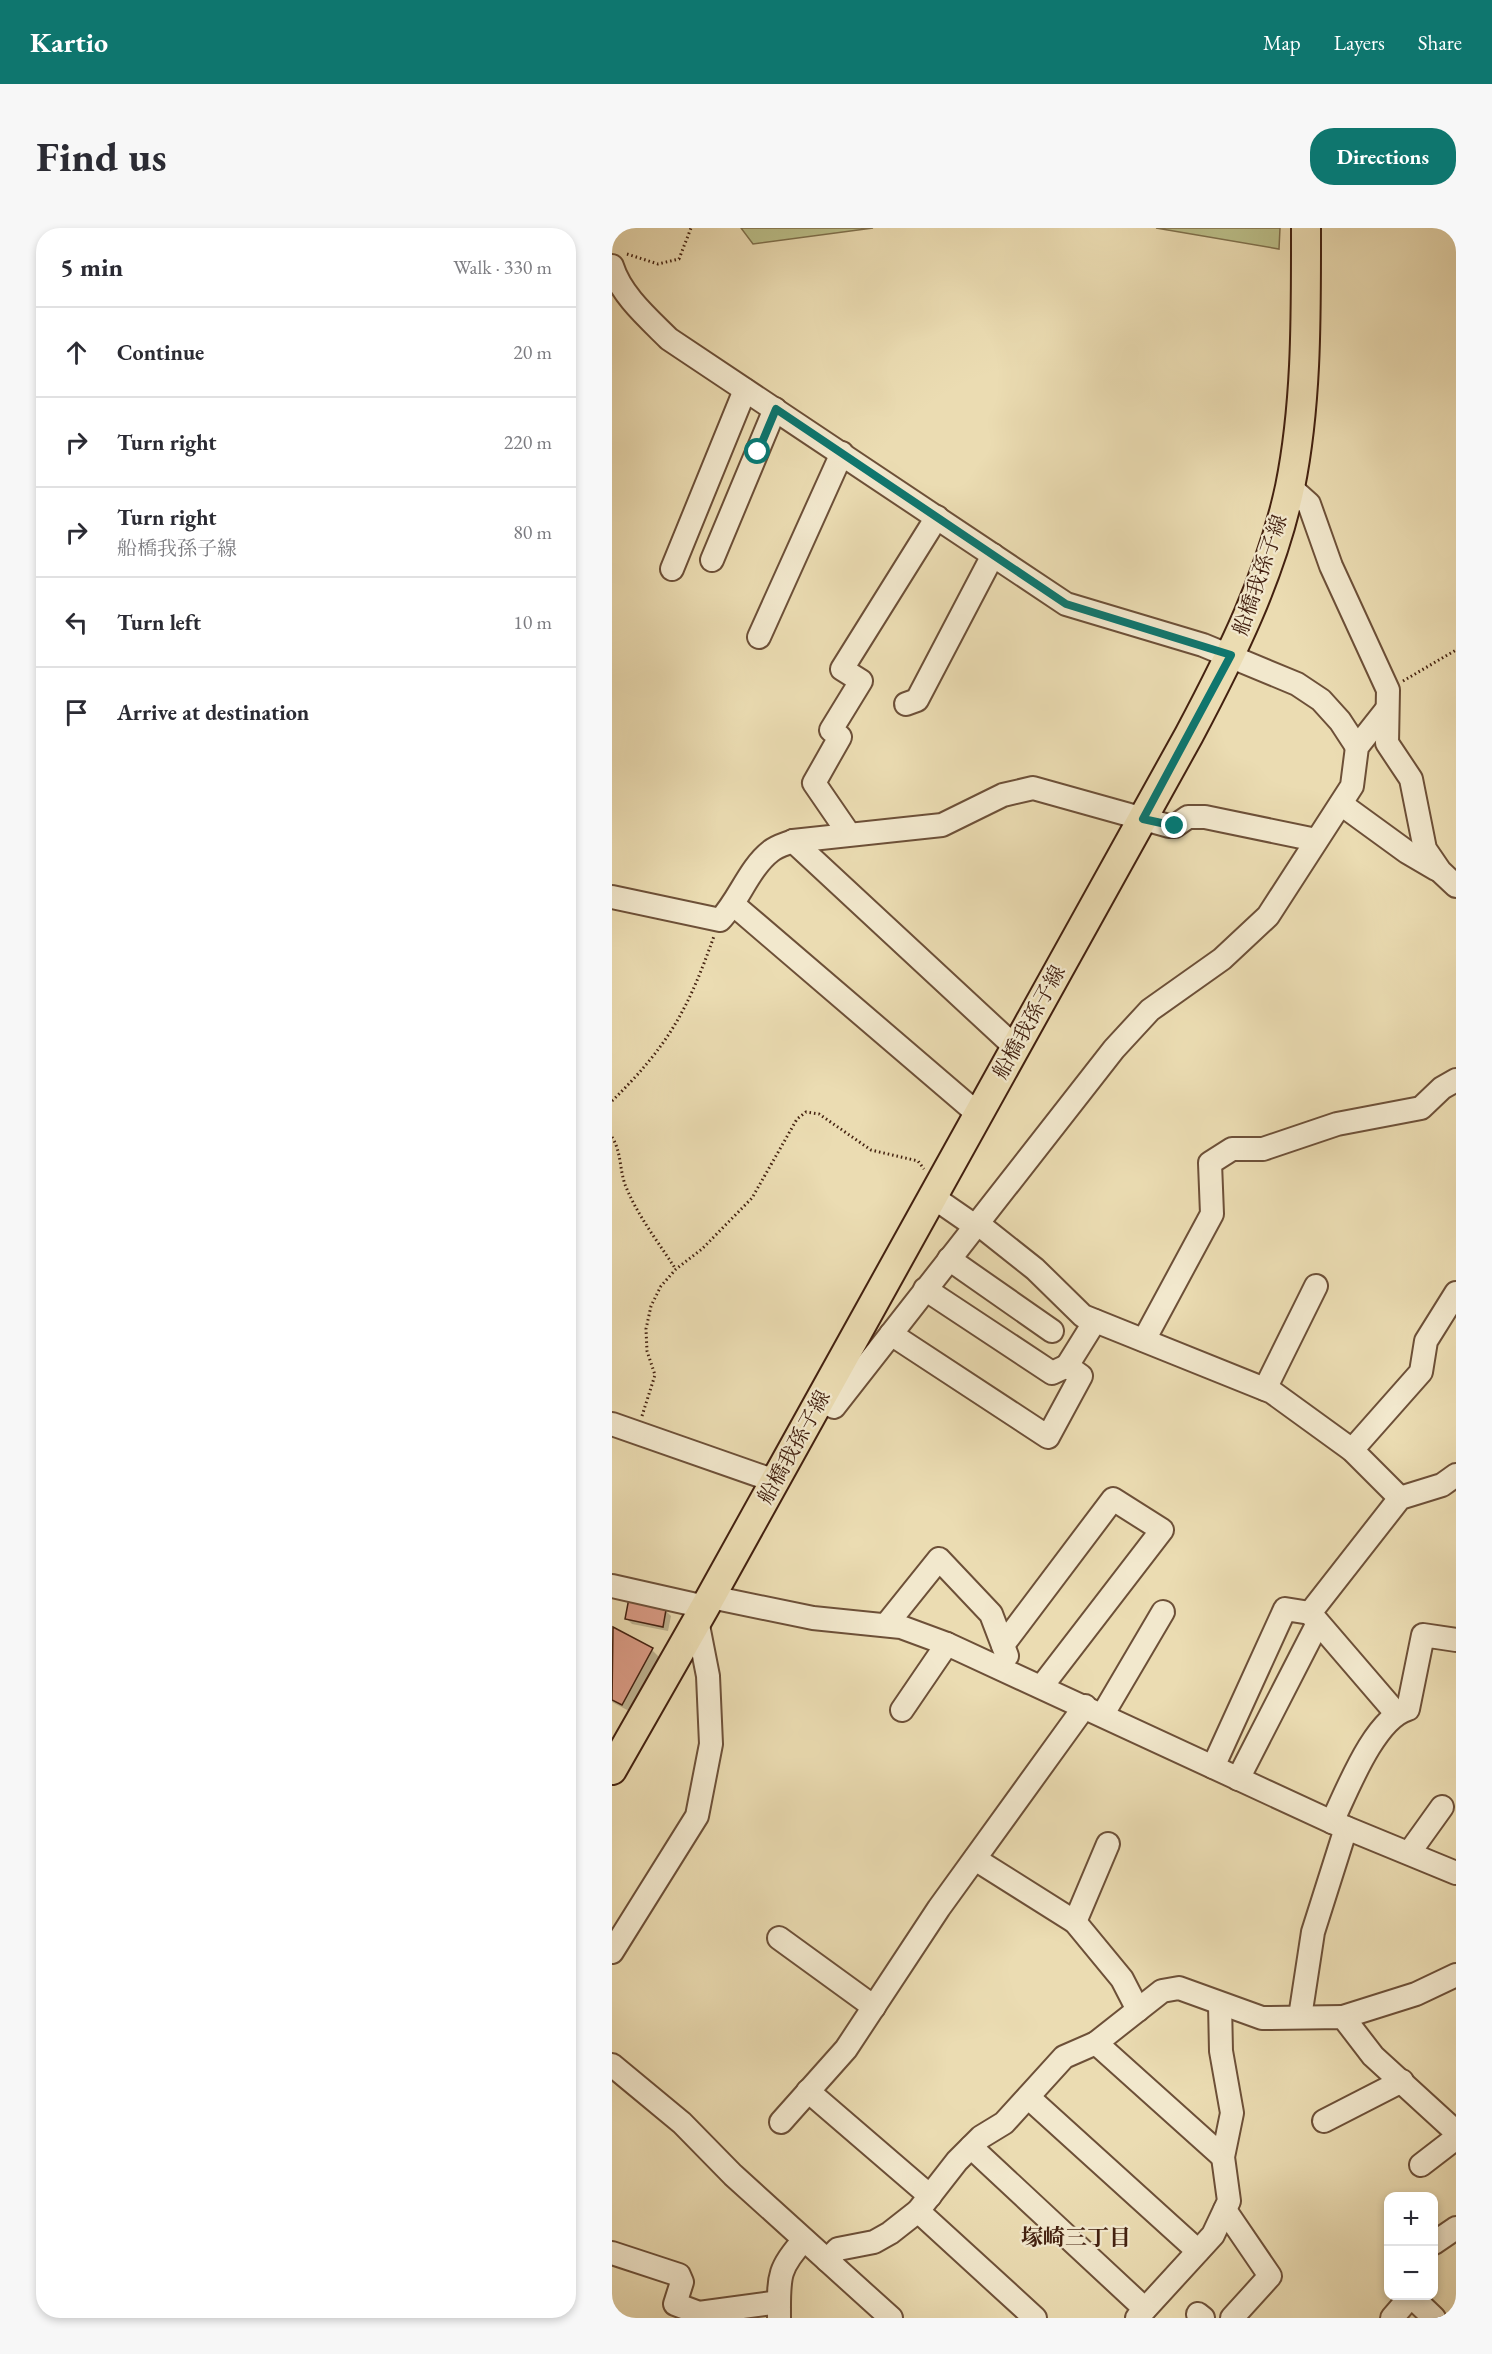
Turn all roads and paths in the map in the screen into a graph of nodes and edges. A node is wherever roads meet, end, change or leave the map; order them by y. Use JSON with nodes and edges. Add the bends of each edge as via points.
{"nodes":[{"id":1,"x":691,"y":228,"type":"edge"},
{"id":2,"x":1306,"y":228,"type":"edge"},
{"id":3,"x":618,"y":260,"type":"edge"},
{"id":4,"x":745,"y":390,"type":"junction"},
{"id":5,"x":776,"y":409,"type":"junction"},
{"id":6,"x":842,"y":453,"type":"junction"},
{"id":7,"x":1290,"y":487,"type":"junction"},
{"id":8,"x":937,"y":517,"type":"junction"},
{"id":9,"x":993,"y":555,"type":"junction"},
{"id":10,"x":712,"y":560,"type":"dead end"},
{"id":11,"x":672,"y":569,"type":"dead end"},
{"id":12,"x":759,"y":638,"type":"dead end"},
{"id":13,"x":1456,"y":650,"type":"edge"},
{"id":14,"x":1231,"y":655,"type":"junction"},
{"id":15,"x":1388,"y":699,"type":"junction"},
{"id":16,"x":906,"y":704,"type":"dead end"},
{"id":17,"x":1357,"y":747,"type":"junction"},
{"id":18,"x":1341,"y":804,"type":"junction"},
{"id":19,"x":1143,"y":819,"type":"junction"},
{"id":20,"x":849,"y":834,"type":"junction"},
{"id":21,"x":1316,"y":840,"type":"junction"},
{"id":22,"x":793,"y":841,"type":"junction"},
{"id":23,"x":1448,"y":879,"type":"edge"},
{"id":24,"x":612,"y":897,"type":"edge"},
{"id":25,"x":727,"y":913,"type":"junction"},
{"id":26,"x":1015,"y":1047,"type":"junction"},
{"id":27,"x":1456,"y":1080,"type":"edge"},
{"id":28,"x":612,"y":1101,"type":"edge"},
{"id":29,"x":978,"y":1114,"type":"junction"},
{"id":30,"x":612,"y":1137,"type":"edge"},
{"id":31,"x":935,"y":1192,"type":"junction"},
{"id":32,"x":976,"y":1224,"type":"junction"},
{"id":33,"x":949,"y":1259,"type":"junction"},
{"id":34,"x":676,"y":1269,"type":"junction"},
{"id":35,"x":1316,"y":1286,"type":"dead end"},
{"id":36,"x":926,"y":1289,"type":"junction"},
{"id":37,"x":1456,"y":1293,"type":"edge"},
{"id":38,"x":1095,"y":1321,"type":"junction"},
{"id":39,"x":1052,"y":1331,"type":"dead end"},
{"id":40,"x":891,"y":1334,"type":"junction"},
{"id":41,"x":1144,"y":1340,"type":"junction"},
{"id":42,"x":1066,"y":1366,"type":"junction"},
{"id":43,"x":1265,"y":1389,"type":"junction"},
{"id":44,"x":820,"y":1399,"type":"junction"},
{"id":45,"x":612,"y":1424,"type":"edge"},
{"id":46,"x":637,"y":1432,"type":"junction"},
{"id":47,"x":1352,"y":1450,"type":"junction"},
{"id":48,"x":1456,"y":1475,"type":"edge"},
{"id":49,"x":775,"y":1481,"type":"junction"},
{"id":50,"x":1400,"y":1497,"type":"junction"},
{"id":51,"x":612,"y":1586,"type":"edge"},
{"id":52,"x":704,"y":1608,"type":"junction"},
{"id":53,"x":1163,"y":1612,"type":"dead end"},
{"id":54,"x":1314,"y":1618,"type":"junction"},
{"id":55,"x":886,"y":1625,"type":"junction"},
{"id":56,"x":1456,"y":1640,"type":"edge"},
{"id":57,"x":947,"y":1644,"type":"junction"},
{"id":58,"x":1003,"y":1645,"type":"junction"},
{"id":59,"x":1015,"y":1674,"type":"junction"},
{"id":60,"x":1042,"y":1686,"type":"junction"},
{"id":61,"x":902,"y":1710,"type":"dead end"},
{"id":62,"x":1094,"y":1710,"type":"junction"},
{"id":63,"x":1396,"y":1713,"type":"junction"},
{"id":64,"x":1213,"y":1767,"type":"junction"},
{"id":65,"x":612,"y":1770,"type":"edge"},
{"id":66,"x":1238,"y":1779,"type":"junction"},
{"id":67,"x":1442,"y":1808,"type":"dead end"},
{"id":68,"x":1339,"y":1825,"type":"junction"},
{"id":69,"x":1108,"y":1844,"type":"dead end"},
{"id":70,"x":1409,"y":1853,"type":"junction"},
{"id":71,"x":975,"y":1859,"type":"junction"},
{"id":72,"x":1456,"y":1873,"type":"edge"},
{"id":73,"x":1075,"y":1922,"type":"junction"},
{"id":74,"x":779,"y":1938,"type":"dead end"},
{"id":75,"x":612,"y":1952,"type":"edge"},
{"id":76,"x":1456,"y":1975,"type":"edge"},
{"id":77,"x":1220,"y":2004,"type":"junction"},
{"id":78,"x":874,"y":2007,"type":"junction"},
{"id":79,"x":1138,"y":2010,"type":"junction"},
{"id":80,"x":1300,"y":2017,"type":"junction"},
{"id":81,"x":1343,"y":2017,"type":"junction"},
{"id":82,"x":1096,"y":2043,"type":"junction"},
{"id":83,"x":612,"y":2065,"type":"edge"},
{"id":84,"x":1402,"y":2081,"type":"junction"},
{"id":85,"x":808,"y":2091,"type":"junction"},
{"id":86,"x":1028,"y":2097,"type":"junction"},
{"id":87,"x":1324,"y":2121,"type":"dead end"},
{"id":88,"x":781,"y":2122,"type":"dead end"},
{"id":89,"x":1456,"y":2132,"type":"edge"},
{"id":90,"x":1456,"y":2138,"type":"edge"},
{"id":91,"x":971,"y":2148,"type":"junction"},
{"id":92,"x":1223,"y":2157,"type":"junction"},
{"id":93,"x":1421,"y":2165,"type":"dead end"},
{"id":94,"x":924,"y":2204,"type":"junction"},
{"id":95,"x":1225,"y":2210,"type":"junction"},
{"id":96,"x":1456,"y":2228,"type":"edge"},
{"id":97,"x":804,"y":2240,"type":"junction"},
{"id":98,"x":1438,"y":2240,"type":"edge"},
{"id":99,"x":1198,"y":2251,"type":"junction"},
{"id":100,"x":612,"y":2253,"type":"edge"},
{"id":101,"x":827,"y":2260,"type":"junction"},
{"id":102,"x":1408,"y":2300,"type":"edge"},
{"id":103,"x":1415,"y":2300,"type":"edge"},
{"id":104,"x":779,"y":2310,"type":"edge"},
{"id":105,"x":1141,"y":2315,"type":"edge"},
{"id":106,"x":891,"y":2318,"type":"edge"},
{"id":107,"x":1035,"y":2318,"type":"edge"},
{"id":108,"x":1232,"y":2318,"type":"edge"},
{"id":109,"x":1392,"y":2318,"type":"edge"},
{"id":110,"x":1434,"y":2318,"type":"edge"}],
"edges":[{"from":1,"to":3,"type":"path","via":[[678,259],[658,264]]},
{"from":2,"to":7,"type":"main road","name":"船橋我孫子線","via":[[1300,418]]},
{"from":3,"to":4,"type":"street","via":[[615,275],[635,305],[669,339]]},
{"from":4,"to":5,"type":"street"},
{"from":4,"to":11,"type":"street"},
{"from":5,"to":6,"type":"street"},
{"from":5,"to":10,"type":"street"},
{"from":6,"to":8,"type":"street"},
{"from":6,"to":12,"type":"street"},
{"from":7,"to":14,"type":"main road","name":"船橋我孫子線","via":[[1269,563]]},
{"from":7,"to":15,"type":"street","via":[[1309,504],[1330,566]]},
{"from":8,"to":9,"type":"street"},
{"from":8,"to":20,"type":"street","via":[[842,669],[861,681],[831,730],[840,737],[814,783]]},
{"from":9,"to":14,"type":"street","via":[[1066,604]]},
{"from":9,"to":16,"type":"street","via":[[917,700]]},
{"from":13,"to":15,"type":"path"},
{"from":14,"to":17,"type":"street","via":[[1297,684],[1321,700]]},
{"from":14,"to":19,"type":"main road","name":"船橋我孫子線"},
{"from":15,"to":17,"type":"street"},
{"from":15,"to":23,"type":"street","via":[[1388,743],[1411,778],[1425,849]]},
{"from":17,"to":18,"type":"street","via":[[1352,786]]},
{"from":18,"to":21,"type":"street"},
{"from":18,"to":23,"type":"street"},
{"from":19,"to":20,"type":"street","via":[[1033,788],[1003,795],[942,825]]},
{"from":19,"to":21,"type":"street","via":[[1175,826],[1188,817],[1205,817]]},
{"from":19,"to":26,"type":"main road","name":"船橋我孫子線"},
{"from":20,"to":22,"type":"street"},
{"from":21,"to":32,"type":"street","via":[[1268,916],[1222,959],[1150,1010],[1114,1049]]},
{"from":22,"to":25,"type":"street","via":[[771,850]]},
{"from":22,"to":26,"type":"street"},
{"from":24,"to":25,"type":"street"},
{"from":25,"to":28,"type":"path","via":[[695,990],[669,1038]]},
{"from":25,"to":29,"type":"street"},
{"from":26,"to":29,"type":"main road","name":"船橋我孫子線"},
{"from":27,"to":41,"type":"street","via":[[1421,1108],[1337,1124],[1263,1149],[1232,1149],[1210,1163],[1212,1214]]},
{"from":29,"to":31,"type":"main road","name":"船橋我孫子線"},
{"from":30,"to":34,"type":"path","via":[[619,1148],[624,1183],[635,1208]]},
{"from":31,"to":32,"type":"street"},
{"from":31,"to":34,"type":"path","via":[[918,1161],[871,1150],[819,1114],[806,1112],[785,1138],[752,1198],[702,1249]]},
{"from":31,"to":44,"type":"main road","name":"船橋我孫子線"},
{"from":32,"to":33,"type":"street"},
{"from":32,"to":38,"type":"street","via":[[1035,1269],[1083,1316]]},
{"from":33,"to":36,"type":"street"},
{"from":33,"to":39,"type":"street"},
{"from":34,"to":46,"type":"path","via":[[651,1306],[647,1351],[655,1375]]},
{"from":35,"to":43,"type":"street"},
{"from":36,"to":40,"type":"street"},
{"from":36,"to":42,"type":"street","via":[[1052,1373]]},
{"from":37,"to":47,"type":"street","via":[[1426,1341],[1420,1372]]},
{"from":38,"to":41,"type":"street"},
{"from":38,"to":42,"type":"street"},
{"from":40,"to":42,"type":"street","via":[[1048,1437],[1082,1376]]},
{"from":40,"to":44,"type":"street","via":[[834,1407]]},
{"from":41,"to":43,"type":"street"},
{"from":43,"to":47,"type":"street"},
{"from":44,"to":49,"type":"main road","name":"船橋我孫子線"},
{"from":45,"to":46,"type":"street"},
{"from":46,"to":49,"type":"street"},
{"from":47,"to":50,"type":"street"},
{"from":48,"to":50,"type":"street","via":[[1442,1485]]},
{"from":49,"to":52,"type":"main road","name":"船橋我孫子線"},
{"from":50,"to":54,"type":"street"},
{"from":51,"to":52,"type":"street"},
{"from":52,"to":55,"type":"street"},
{"from":52,"to":65,"type":"main road","name":"船橋我孫子線"},
{"from":52,"to":75,"type":"street","via":[[711,1744],[697,1816]]},
{"from":53,"to":62,"type":"street"},
{"from":54,"to":63,"type":"street"},
{"from":54,"to":64,"type":"street","via":[[1285,1610]]},
{"from":54,"to":66,"type":"street"},
{"from":55,"to":57,"type":"street"},
{"from":55,"to":58,"type":"street","via":[[939,1559],[991,1614]]},
{"from":56,"to":63,"type":"street","via":[[1423,1635],[1408,1709]]},
{"from":57,"to":59,"type":"street"},
{"from":57,"to":61,"type":"street"},
{"from":58,"to":59,"type":"street"},
{"from":58,"to":60,"type":"street","via":[[1113,1499],[1162,1530]]},
{"from":59,"to":60,"type":"street"},
{"from":60,"to":62,"type":"street"},
{"from":62,"to":64,"type":"street"},
{"from":62,"to":71,"type":"street"},
{"from":63,"to":68,"type":"street","via":[[1364,1755]]},
{"from":64,"to":66,"type":"street"},
{"from":66,"to":68,"type":"street"},
{"from":67,"to":70,"type":"street"},
{"from":68,"to":70,"type":"street"},
{"from":68,"to":80,"type":"street","via":[[1313,1932]]},
{"from":69,"to":73,"type":"street"},
{"from":70,"to":72,"type":"street"},
{"from":71,"to":73,"type":"street"},
{"from":71,"to":78,"type":"street"},
{"from":73,"to":79,"type":"street","via":[[1122,1979]]},
{"from":74,"to":78,"type":"street"},
{"from":76,"to":81,"type":"street","via":[[1416,1994]]},
{"from":77,"to":79,"type":"street","via":[[1179,1988],[1162,1991]]},
{"from":77,"to":80,"type":"street","via":[[1262,2018]]},
{"from":77,"to":92,"type":"street","via":[[1221,2051],[1232,2113]]},
{"from":78,"to":85,"type":"street","via":[[846,2049]]},
{"from":79,"to":82,"type":"street"},
{"from":80,"to":81,"type":"street"},
{"from":81,"to":84,"type":"street","via":[[1373,2056]]},
{"from":82,"to":86,"type":"street","via":[[1064,2057]]},
{"from":82,"to":92,"type":"street"},
{"from":83,"to":97,"type":"street","via":[[682,2123]]},
{"from":84,"to":87,"type":"street"},
{"from":84,"to":89,"type":"street"},
{"from":85,"to":88,"type":"street"},
{"from":85,"to":94,"type":"street"},
{"from":86,"to":91,"type":"street","via":[[1004,2123]]},
{"from":86,"to":99,"type":"street"},
{"from":90,"to":93,"type":"street"},
{"from":91,"to":94,"type":"street"},
{"from":91,"to":105,"type":"street"},
{"from":92,"to":95,"type":"street","via":[[1229,2201]]},
{"from":94,"to":101,"type":"street","via":[[890,2233],[873,2242],[838,2249]]},
{"from":94,"to":107,"type":"street"},
{"from":95,"to":99,"type":"street","via":[[1213,2235]]},
{"from":95,"to":108,"type":"street","via":[[1270,2276]]},
{"from":96,"to":98,"type":"street"},
{"from":97,"to":101,"type":"street"},
{"from":97,"to":104,"type":"street","via":[[784,2263]]},
{"from":99,"to":105,"type":"street"},
{"from":100,"to":104,"type":"street","via":[[679,2275],[682,2282],[675,2304],[699,2313]]},
{"from":101,"to":106,"type":"street"},
{"from":102,"to":109,"type":"street"},
{"from":103,"to":110,"type":"street"}]}
